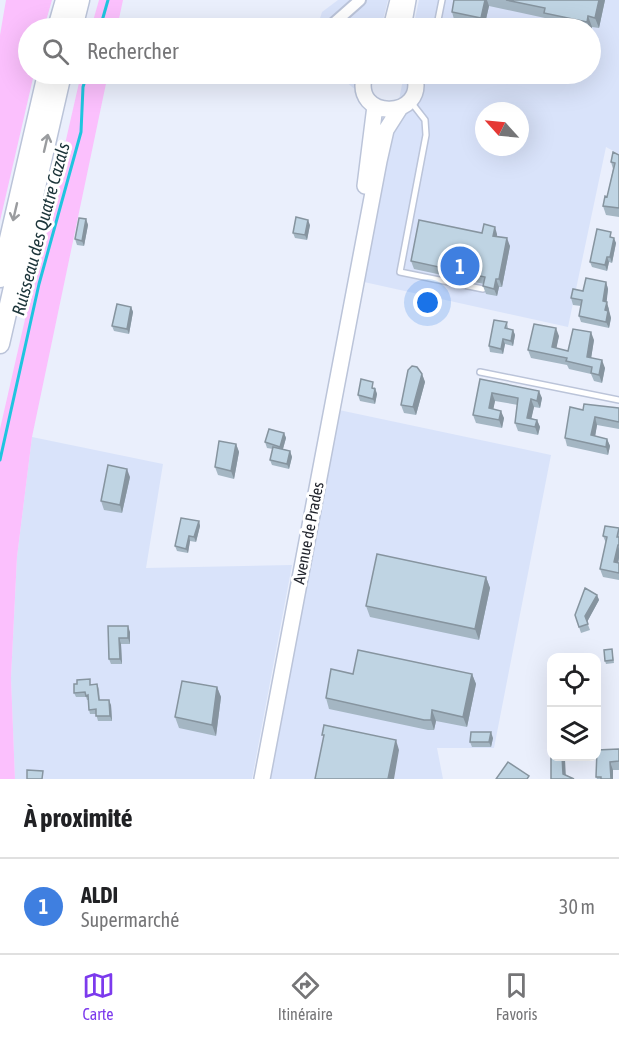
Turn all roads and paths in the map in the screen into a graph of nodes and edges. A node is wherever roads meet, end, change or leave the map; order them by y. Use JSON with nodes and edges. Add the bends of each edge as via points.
{"nodes":[{"id":1,"x":65,"y":0,"type":"edge"},
{"id":2,"x":80,"y":0,"type":"edge"},
{"id":3,"x":360,"y":0,"type":"edge"},
{"id":4,"x":398,"y":0,"type":"edge"},
{"id":5,"x":408,"y":0,"type":"edge"},
{"id":6,"x":442,"y":0,"type":"edge"},
{"id":7,"x":60,"y":18,"type":"edge"},
{"id":8,"x":76,"y":18,"type":"edge"},
{"id":9,"x":340,"y":18,"type":"edge"},
{"id":10,"x":394,"y":18,"type":"edge"},
{"id":11,"x":405,"y":18,"type":"edge"},
{"id":12,"x":438,"y":18,"type":"edge"},
{"id":13,"x":45,"y":84,"type":"edge"},
{"id":14,"x":60,"y":84,"type":"edge"},
{"id":15,"x":362,"y":84,"type":"edge"},
{"id":16,"x":410,"y":93,"type":"edge"},
{"id":17,"x":375,"y":106,"type":"junction"},
{"id":18,"x":0,"y":278,"type":"edge"},
{"id":19,"x":354,"y":287,"type":"junction"},
{"id":20,"x":483,"y":289,"type":"edge"},
{"id":21,"x":0,"y":344,"type":"edge"},
{"id":22,"x":480,"y":372,"type":"dead end"},
{"id":23,"x":619,"y":400,"type":"edge"},
{"id":24,"x":262,"y":779,"type":"edge"}],
"edges":[{"from":1,"to":7,"type":"highway"},
{"from":2,"to":8,"type":"highway"},
{"from":3,"to":9,"type":"street"},
{"from":4,"to":10,"type":"main road"},
{"from":5,"to":11,"type":"main road"},
{"from":6,"to":12,"type":"lane"},
{"from":13,"to":18,"type":"highway","one_way":true},
{"from":21,"to":14,"type":"highway","one_way":true},
{"from":15,"to":17,"type":"main road","via":[[368,100]]},
{"from":16,"to":17,"type":"main road","via":[[392,110]]},
{"from":16,"to":19,"type":"main road","name":"Avenue de Prades","via":[[386,130]]},
{"from":16,"to":20,"type":"lane","via":[[425,120],[426,135],[400,272]]},
{"from":17,"to":19,"type":"main road","name":"Avenue de Prades"},
{"from":19,"to":24,"type":"main road","name":"Avenue de Prades"},
{"from":22,"to":23,"type":"lane"}]}
